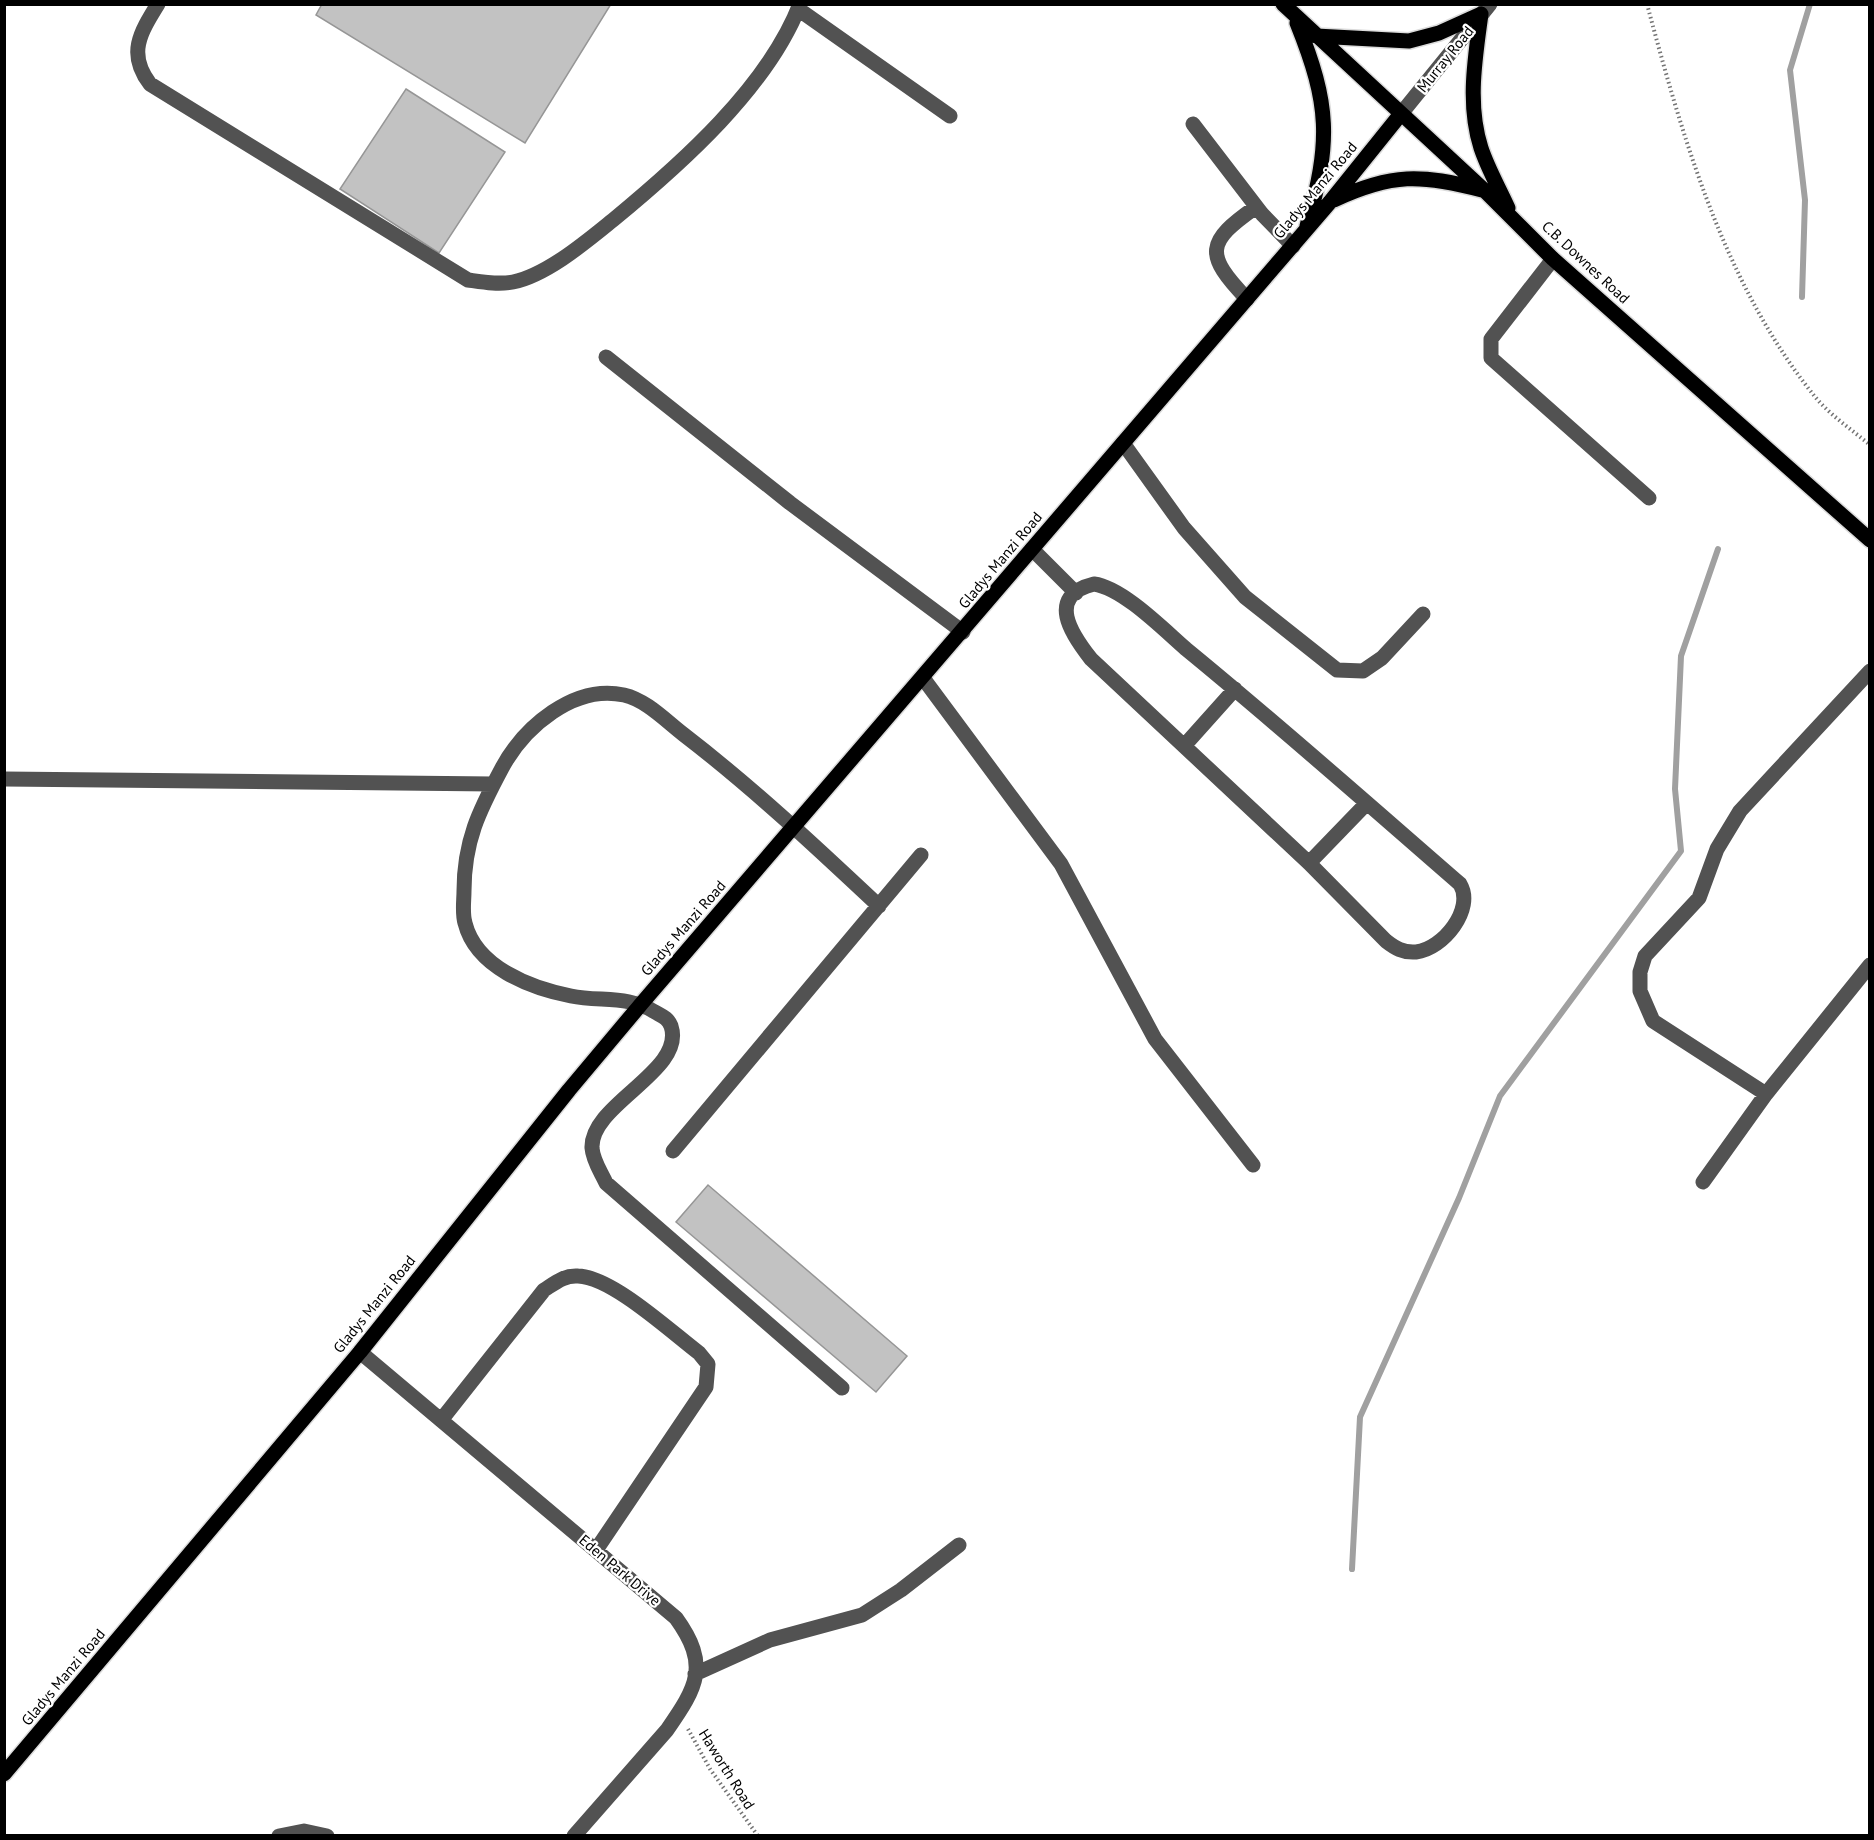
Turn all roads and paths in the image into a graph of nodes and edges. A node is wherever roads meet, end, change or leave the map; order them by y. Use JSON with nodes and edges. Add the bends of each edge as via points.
{"nodes":[{"id":1,"x":159,"y":4,"type":"edge"},
{"id":2,"x":1283,"y":4,"type":"edge"},
{"id":3,"x":1647,"y":4,"type":"edge"},
{"id":4,"x":799,"y":7,"type":"edge"},
{"id":5,"x":1486,"y":9,"type":"edge"},
{"id":6,"x":1295,"y":18,"type":"junction"},
{"id":7,"x":1316,"y":36,"type":"junction"},
{"id":8,"x":1400,"y":115,"type":"junction"},
{"id":9,"x":950,"y":116,"type":"dead end"},
{"id":10,"x":1193,"y":124,"type":"dead end"},
{"id":11,"x":1485,"y":191,"type":"junction"},
{"id":12,"x":1330,"y":202,"type":"junction"},
{"id":13,"x":1256,"y":207,"type":"junction"},
{"id":14,"x":1514,"y":218,"type":"junction"},
{"id":15,"x":1305,"y":232,"type":"junction"},
{"id":16,"x":1293,"y":246,"type":"junction"},
{"id":17,"x":1553,"y":259,"type":"junction"},
{"id":18,"x":1247,"y":299,"type":"junction"},
{"id":19,"x":606,"y":357,"type":"dead end"},
{"id":20,"x":1123,"y":444,"type":"junction"},
{"id":21,"x":1869,"y":445,"type":"edge"},
{"id":22,"x":1649,"y":498,"type":"dead end"},
{"id":23,"x":1869,"y":540,"type":"edge"},
{"id":24,"x":1032,"y":549,"type":"junction"},
{"id":25,"x":1076,"y":594,"type":"junction"},
{"id":26,"x":1422,"y":614,"type":"dead end"},
{"id":27,"x":963,"y":632,"type":"junction"},
{"id":28,"x":1869,"y":671,"type":"edge"},
{"id":29,"x":923,"y":678,"type":"junction"},
{"id":30,"x":1235,"y":689,"type":"junction"},
{"id":31,"x":1184,"y":746,"type":"junction"},
{"id":32,"x":4,"y":779,"type":"edge"},
{"id":33,"x":494,"y":783,"type":"junction"},
{"id":34,"x":1367,"y":803,"type":"junction"},
{"id":35,"x":794,"y":826,"type":"junction"},
{"id":36,"x":921,"y":855,"type":"dead end"},
{"id":37,"x":1309,"y":863,"type":"junction"},
{"id":38,"x":879,"y":906,"type":"junction"},
{"id":39,"x":1869,"y":965,"type":"edge"},
{"id":40,"x":642,"y":1004,"type":"junction"},
{"id":41,"x":1766,"y":1094,"type":"junction"},
{"id":42,"x":674,"y":1151,"type":"dead end"},
{"id":43,"x":1253,"y":1165,"type":"dead end"},
{"id":44,"x":1703,"y":1182,"type":"dead end"},
{"id":45,"x":360,"y":1352,"type":"junction"},
{"id":46,"x":842,"y":1388,"type":"dead end"},
{"id":47,"x":442,"y":1419,"type":"junction"},
{"id":48,"x":959,"y":1545,"type":"dead end"},
{"id":49,"x":596,"y":1550,"type":"junction"},
{"id":50,"x":695,"y":1674,"type":"junction"},
{"id":51,"x":679,"y":1713,"type":"junction"},
{"id":52,"x":4,"y":1774,"type":"edge"},
{"id":53,"x":279,"y":1836,"type":"edge"},
{"id":54,"x":327,"y":1836,"type":"edge"},
{"id":55,"x":574,"y":1836,"type":"edge"},
{"id":56,"x":758,"y":1836,"type":"edge"}],
"edges":[{"from":1,"to":4,"type":"street","via":[[141,36],[136,55],[139,70],[150,84],[468,280],[494,283],[514,282],[555,262],[639,198],[723,118],[770,60]]},
{"from":2,"to":6,"type":"main road","name":"C.B. Downes Road"},
{"from":3,"to":21,"type":"path","via":[[1676,114],[1751,300],[1813,395]]},
{"from":4,"to":9,"type":"street"},
{"from":5,"to":7,"type":"main road","via":[[1439,33],[1408,41]]},
{"from":5,"to":8,"type":"street","name":"Murray Road"},
{"from":5,"to":14,"type":"main road","via":[[1474,68],[1475,120],[1488,167]]},
{"from":6,"to":7,"type":"main road","name":"C.B. Downes Road"},
{"from":6,"to":15,"type":"main road","via":[[1316,72],[1324,120],[1321,171]]},
{"from":7,"to":8,"type":"main road","name":"C.B. Downes Road"},
{"from":8,"to":11,"type":"main road","name":"C.B. Downes Road"},
{"from":8,"to":12,"type":"main road","name":"Gladys Manzi Road"},
{"from":10,"to":13,"type":"street"},
{"from":11,"to":12,"type":"main road","via":[[1408,177],[1366,187]]},
{"from":11,"to":14,"type":"main road","name":"C.B. Downes Road"},
{"from":12,"to":15,"type":"main road","name":"Gladys Manzi Road"},
{"from":13,"to":16,"type":"street"},
{"from":13,"to":18,"type":"street","via":[[1229,226],[1217,247],[1220,267]]},
{"from":14,"to":17,"type":"main road","name":"C.B. Downes Road"},
{"from":15,"to":16,"type":"main road","name":"Gladys Manzi Road"},
{"from":16,"to":18,"type":"main road","name":"Gladys Manzi Road"},
{"from":17,"to":22,"type":"street","via":[[1491,339],[1491,358]]},
{"from":17,"to":23,"type":"main road","name":"C.B. Downes Road"},
{"from":18,"to":20,"type":"main road","name":"Gladys Manzi Road"},
{"from":19,"to":27,"type":"street","via":[[790,503]]},
{"from":20,"to":24,"type":"main road","name":"Gladys Manzi Road"},
{"from":20,"to":26,"type":"street","via":[[1185,528],[1245,597],[1337,670],[1363,671],[1382,658]]},
{"from":24,"to":25,"type":"street"},
{"from":24,"to":27,"type":"main road","name":"Gladys Manzi Road"},
{"from":25,"to":30,"type":"street","via":[[1094,584],[1113,591]]},
{"from":25,"to":31,"type":"street","via":[[1070,600],[1066,619],[1071,634],[1091,659]]},
{"from":27,"to":29,"type":"main road","name":"Gladys Manzi Road"},
{"from":28,"to":41,"type":"street","via":[[1740,811],[1717,849],[1699,898],[1645,956],[1640,972],[1640,991],[1653,1021]]},
{"from":29,"to":35,"type":"main road","name":"Gladys Manzi Road"},
{"from":29,"to":43,"type":"street","via":[[1061,864],[1155,1039]]},
{"from":30,"to":31,"type":"street"},
{"from":30,"to":34,"type":"street"},
{"from":31,"to":37,"type":"street"},
{"from":32,"to":33,"type":"street"},
{"from":33,"to":35,"type":"street","via":[[526,732],[559,709],[594,694],[625,695],[644,704],[687,737]]},
{"from":33,"to":40,"type":"street","via":[[466,847],[464,921],[478,952],[495,966],[546,989]]},
{"from":34,"to":37,"type":"street"},
{"from":34,"to":37,"type":"street","via":[[1460,884],[1465,905],[1447,933],[1418,952],[1399,950]]},
{"from":35,"to":38,"type":"street"},
{"from":35,"to":40,"type":"main road","name":"Gladys Manzi Road"},
{"from":36,"to":38,"type":"street"},
{"from":38,"to":42,"type":"street"},
{"from":39,"to":41,"type":"street"},
{"from":40,"to":45,"type":"main road","name":"Gladys Manzi Road"},
{"from":40,"to":46,"type":"street","via":[[669,1020],[672,1040],[654,1069],[593,1136],[592,1150],[606,1183]]},
{"from":41,"to":44,"type":"street"},
{"from":45,"to":47,"type":"street","name":"Eden Park Drive"},
{"from":45,"to":52,"type":"main road","name":"Gladys Manzi Road"},
{"from":47,"to":49,"type":"street","name":"Eden Park Drive"},
{"from":47,"to":49,"type":"street","via":[[544,1290],[561,1278],[597,1278],[699,1353],[708,1364],[706,1387]]},
{"from":48,"to":50,"type":"street","via":[[862,1615],[770,1640]]},
{"from":49,"to":50,"type":"street","name":"Eden Park Drive","via":[[676,1618],[692,1641]]},
{"from":50,"to":51,"type":"street","name":"Eden Park Drive","via":[[693,1688]]},
{"from":51,"to":55,"type":"street","name":"Eden Park Drive"},
{"from":51,"to":56,"type":"path","name":"Haworth Road","via":[[710,1769]]},
{"from":53,"to":54,"type":"street","via":[[304,1831]]}]}
